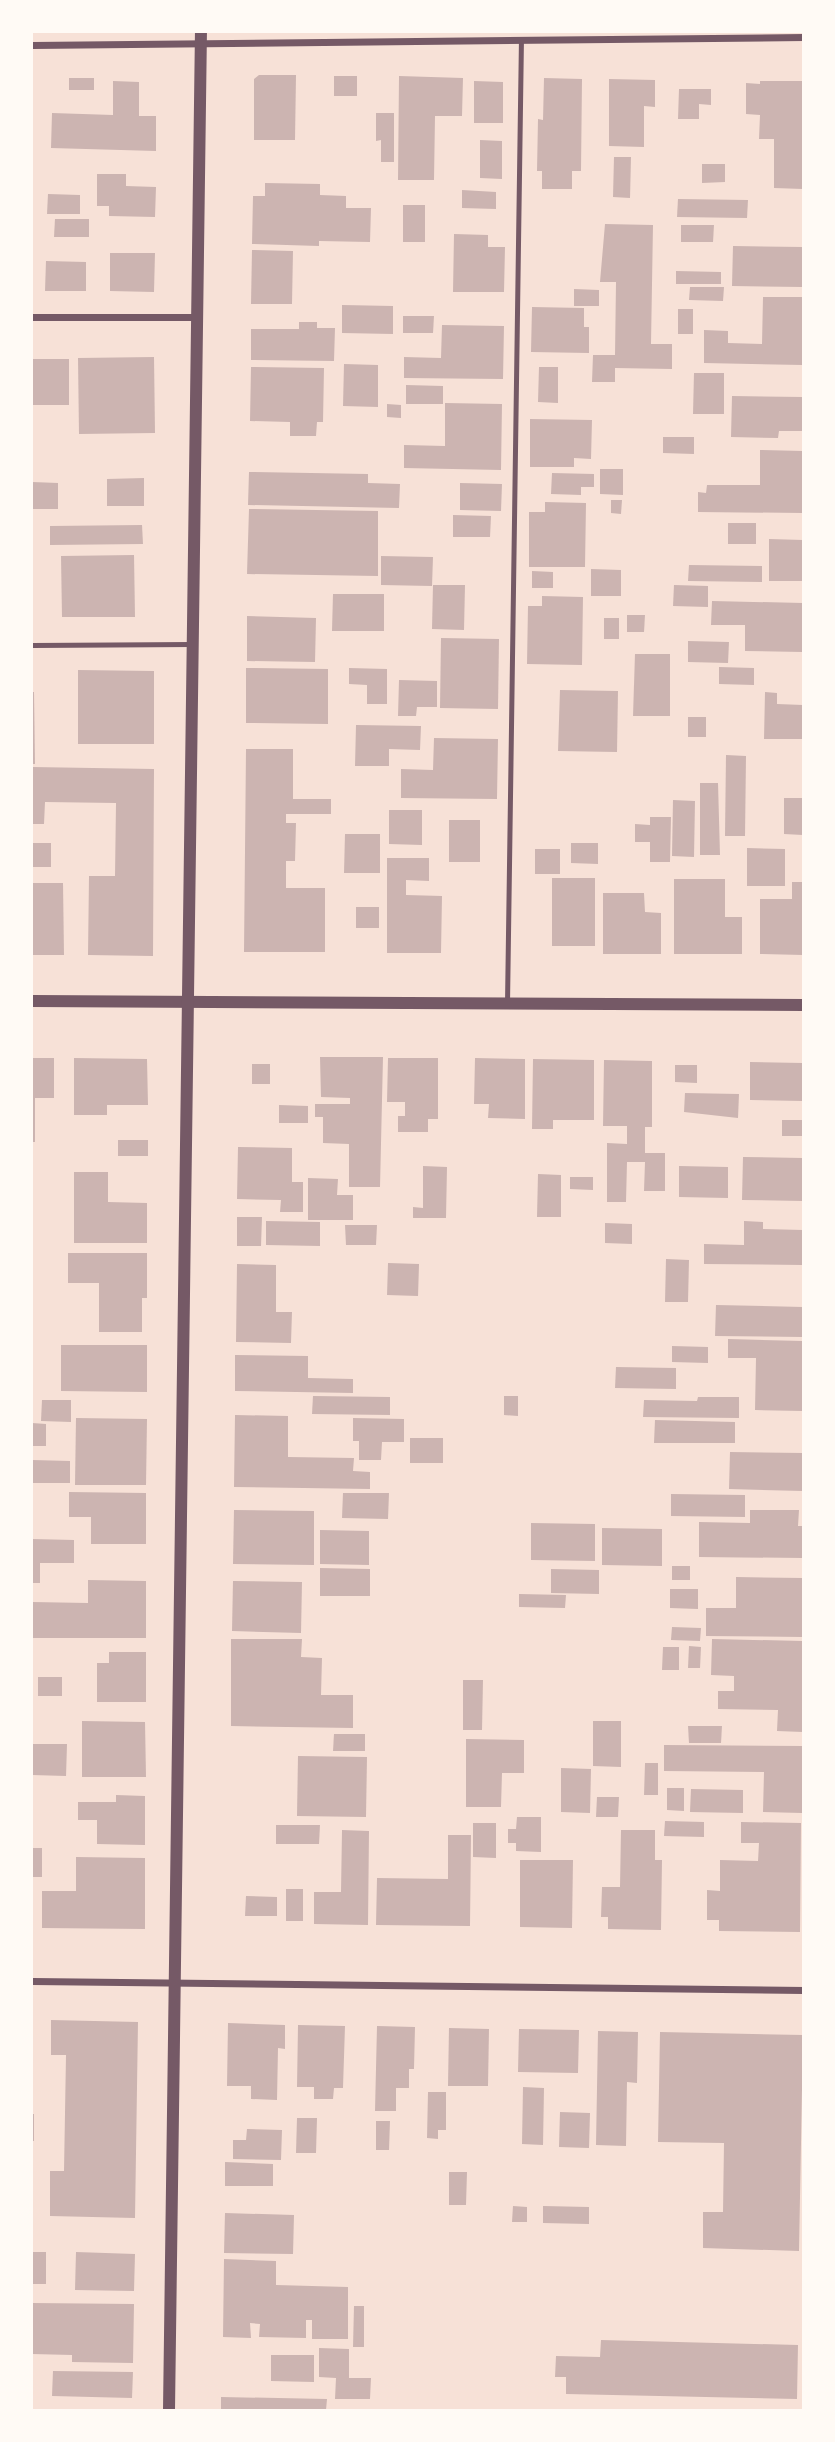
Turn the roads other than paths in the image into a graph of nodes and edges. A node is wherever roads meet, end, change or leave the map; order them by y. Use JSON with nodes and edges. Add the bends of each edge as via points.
{"nodes":[{"id":1,"x":803,"y":37,"type":"edge"},
{"id":2,"x":201,"y":38,"type":"edge"},
{"id":3,"x":521,"y":41,"type":"junction"},
{"id":4,"x":32,"y":45,"type":"edge"},
{"id":5,"x":32,"y":317,"type":"edge"},
{"id":6,"x":197,"y":317,"type":"junction"},
{"id":7,"x":192,"y":644,"type":"junction"},
{"id":8,"x":32,"y":645,"type":"edge"},
{"id":9,"x":32,"y":1001,"type":"edge"},
{"id":10,"x":188,"y":1002,"type":"junction"},
{"id":11,"x":507,"y":1003,"type":"junction"},
{"id":12,"x":803,"y":1005,"type":"edge"},
{"id":13,"x":32,"y":1981,"type":"edge"},
{"id":14,"x":175,"y":1982,"type":"junction"},
{"id":15,"x":803,"y":1990,"type":"edge"},
{"id":16,"x":169,"y":2410,"type":"edge"}],
"edges":[{"from":1,"to":3,"type":"street"},
{"from":2,"to":3,"type":"street"},
{"from":2,"to":4,"type":"street"},
{"from":2,"to":6,"type":"street"},
{"from":3,"to":11,"type":"lane"},
{"from":5,"to":6,"type":"street"},
{"from":6,"to":7,"type":"street"},
{"from":7,"to":8,"type":"lane"},
{"from":7,"to":10,"type":"street"},
{"from":9,"to":10,"type":"street"},
{"from":10,"to":11,"type":"street"},
{"from":10,"to":14,"type":"street"},
{"from":11,"to":12,"type":"street"},
{"from":13,"to":14,"type":"street"},
{"from":14,"to":15,"type":"street"},
{"from":14,"to":16,"type":"street"}]}
